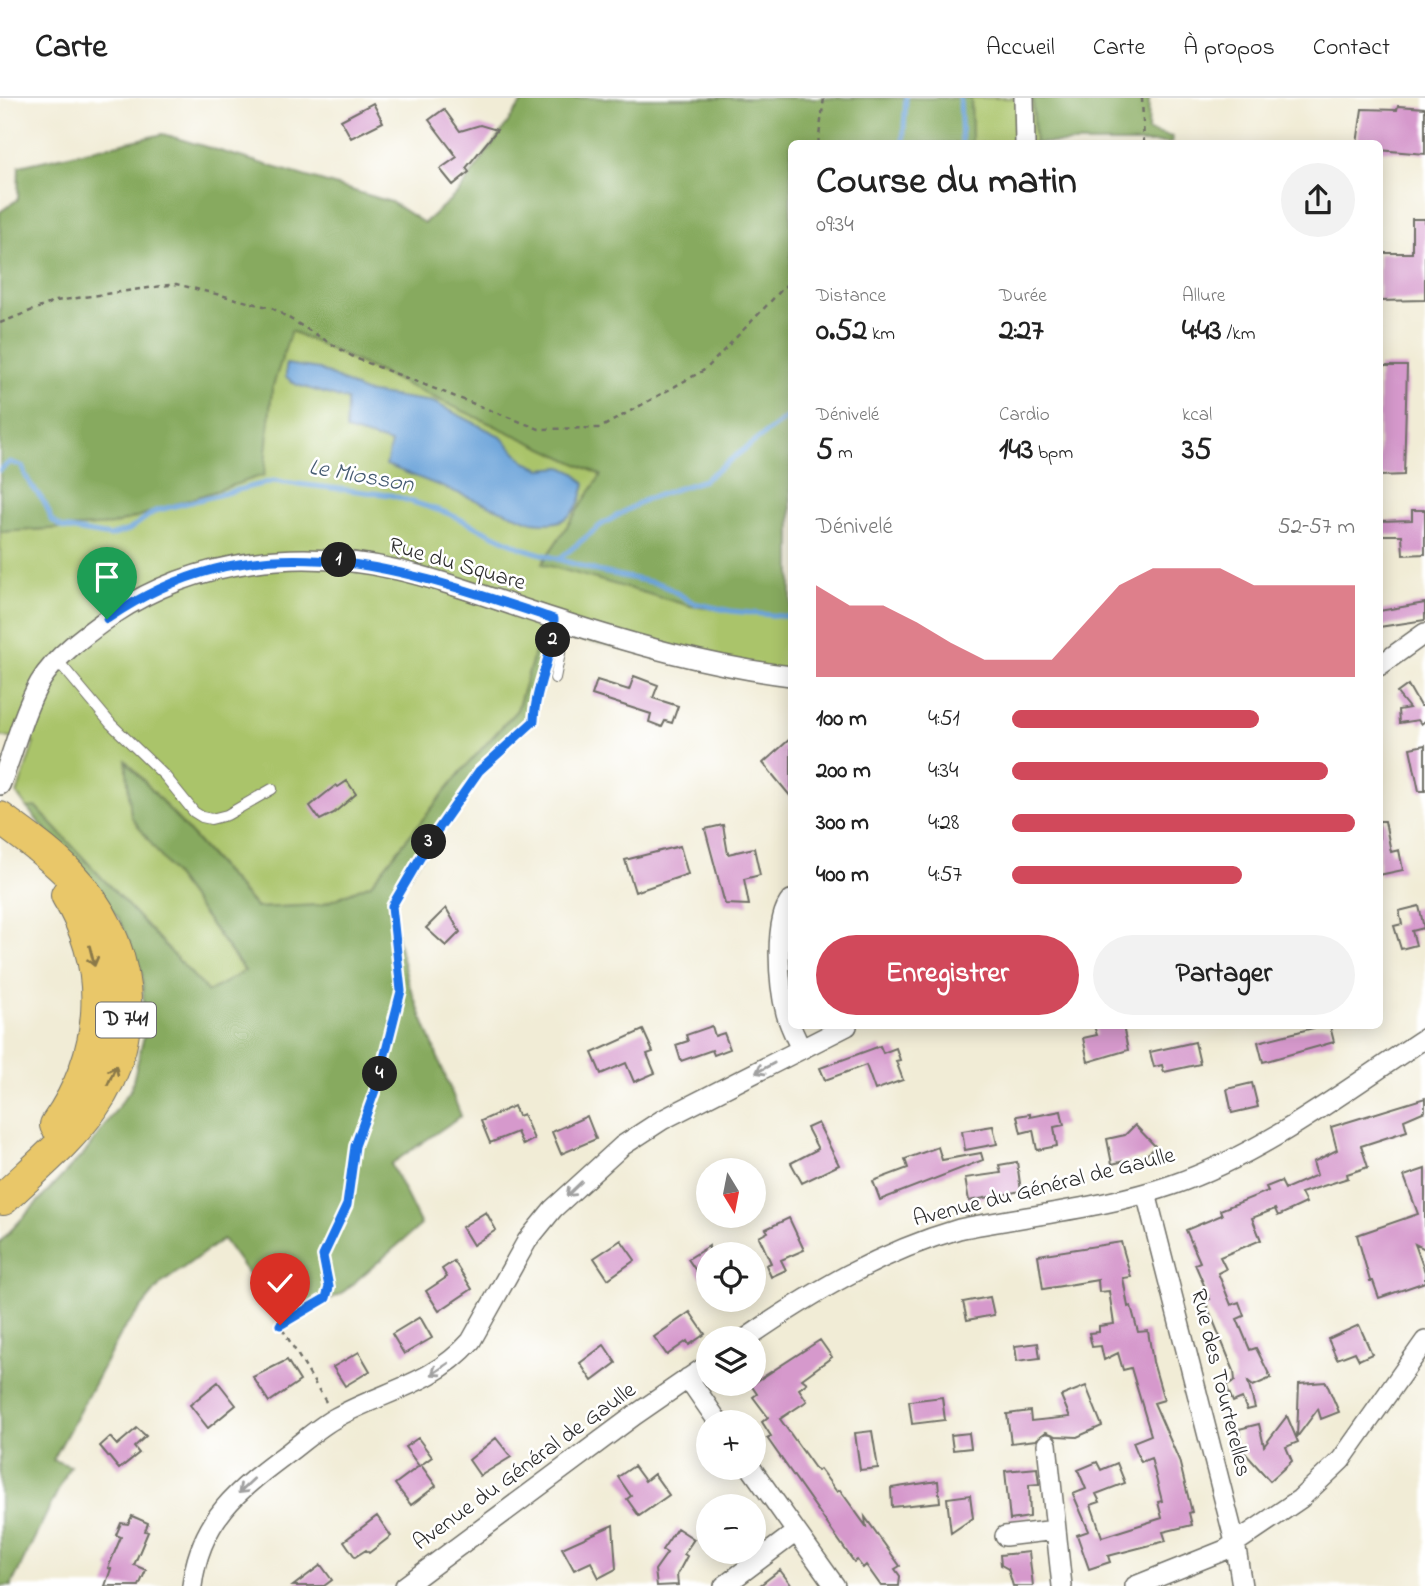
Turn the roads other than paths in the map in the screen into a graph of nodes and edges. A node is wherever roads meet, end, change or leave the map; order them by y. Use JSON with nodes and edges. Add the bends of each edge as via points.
{"nodes":[{"id":1,"x":1024,"y":98,"type":"edge"},
{"id":2,"x":1025,"y":140,"type":"edge"},
{"id":3,"x":566,"y":623,"type":"junction"},
{"id":4,"x":1425,"y":633,"type":"edge"},
{"id":5,"x":58,"y":661,"type":"junction"},
{"id":6,"x":1383,"y":663,"type":"edge"},
{"id":7,"x":788,"y":676,"type":"edge"},
{"id":8,"x":555,"y":678,"type":"dead end"},
{"id":9,"x":0,"y":785,"type":"edge"},
{"id":10,"x":272,"y":789,"type":"dead end"},
{"id":11,"x":11,"y":827,"type":"edge"},
{"id":12,"x":788,"y":903,"type":"edge"},
{"id":13,"x":788,"y":1020,"type":"edge"},
{"id":14,"x":792,"y":1029,"type":"edge"},
{"id":15,"x":841,"y":1029,"type":"edge"},
{"id":16,"x":1425,"y":1038,"type":"edge"},
{"id":17,"x":801,"y":1049,"type":"junction"},
{"id":18,"x":1146,"y":1193,"type":"junction"},
{"id":19,"x":1,"y":1201,"type":"edge"},
{"id":20,"x":765,"y":1326,"type":"edge"},
{"id":21,"x":1425,"y":1341,"type":"edge"},
{"id":22,"x":696,"y":1373,"type":"edge"},
{"id":23,"x":688,"y":1378,"type":"junction"},
{"id":24,"x":710,"y":1410,"type":"edge"},
{"id":25,"x":1047,"y":1444,"type":"dead end"},
{"id":26,"x":759,"y":1480,"type":"edge"},
{"id":27,"x":1056,"y":1530,"type":"junction"},
{"id":28,"x":796,"y":1532,"type":"junction"},
{"id":29,"x":1004,"y":1536,"type":"dead end"},
{"id":30,"x":1235,"y":1542,"type":"junction"},
{"id":31,"x":192,"y":1586,"type":"edge"},
{"id":32,"x":405,"y":1586,"type":"edge"},
{"id":33,"x":724,"y":1586,"type":"edge"},
{"id":34,"x":835,"y":1586,"type":"edge"},
{"id":35,"x":1062,"y":1586,"type":"edge"},
{"id":36,"x":1135,"y":1586,"type":"edge"},
{"id":37,"x":1242,"y":1586,"type":"edge"}],
"edges":[{"from":1,"to":2,"type":"street"},
{"from":3,"to":5,"type":"street","name":"Rue du Square","via":[[399,570],[340,560],[272,560],[164,584],[107,619]]},
{"from":3,"to":7,"type":"street","name":"Rue du Square","via":[[658,651]]},
{"from":3,"to":8,"type":"lane"},
{"from":4,"to":6,"type":"street"},
{"from":5,"to":9,"type":"street","name":"Rue du Square","via":[[41,680],[26,711]]},
{"from":5,"to":10,"type":"lane","via":[[111,724],[202,817],[227,815]]},
{"from":11,"to":19,"type":"main road","number":"D 741","via":[[71,876],[105,922],[123,969],[126,1020],[115,1069],[91,1111]]},
{"from":12,"to":13,"type":"street","via":[[778,928]]},
{"from":14,"to":17,"type":"street"},
{"from":15,"to":17,"type":"street"},
{"from":16,"to":18,"type":"street","name":"Avenue du Général de Gaulle","via":[[1247,1152]]},
{"from":17,"to":31,"type":"street","one_way":true,"via":[[662,1120],[622,1146],[554,1209],[527,1241],[460,1354],[420,1381],[336,1417],[220,1510],[204,1537]]},
{"from":18,"to":20,"type":"street","name":"Avenue du Général de Gaulle","via":[[931,1237],[838,1278]]},
{"from":18,"to":30,"type":"street","name":"Rue des Tourterelles"},
{"from":21,"to":30,"type":"street","via":[[1341,1460],[1300,1499]]},
{"from":22,"to":23,"type":"street","name":"Avenue du Général de Gaulle"},
{"from":23,"to":24,"type":"street"},
{"from":23,"to":32,"type":"street","name":"Avenue du Général de Gaulle"},
{"from":25,"to":27,"type":"street"},
{"from":26,"to":28,"type":"street"},
{"from":27,"to":29,"type":"street"},
{"from":27,"to":35,"type":"street"},
{"from":28,"to":33,"type":"street"},
{"from":28,"to":34,"type":"street"},
{"from":30,"to":36,"type":"street","via":[[1226,1550]]},
{"from":30,"to":37,"type":"street","name":"Rue des Tourterelles"}]}
